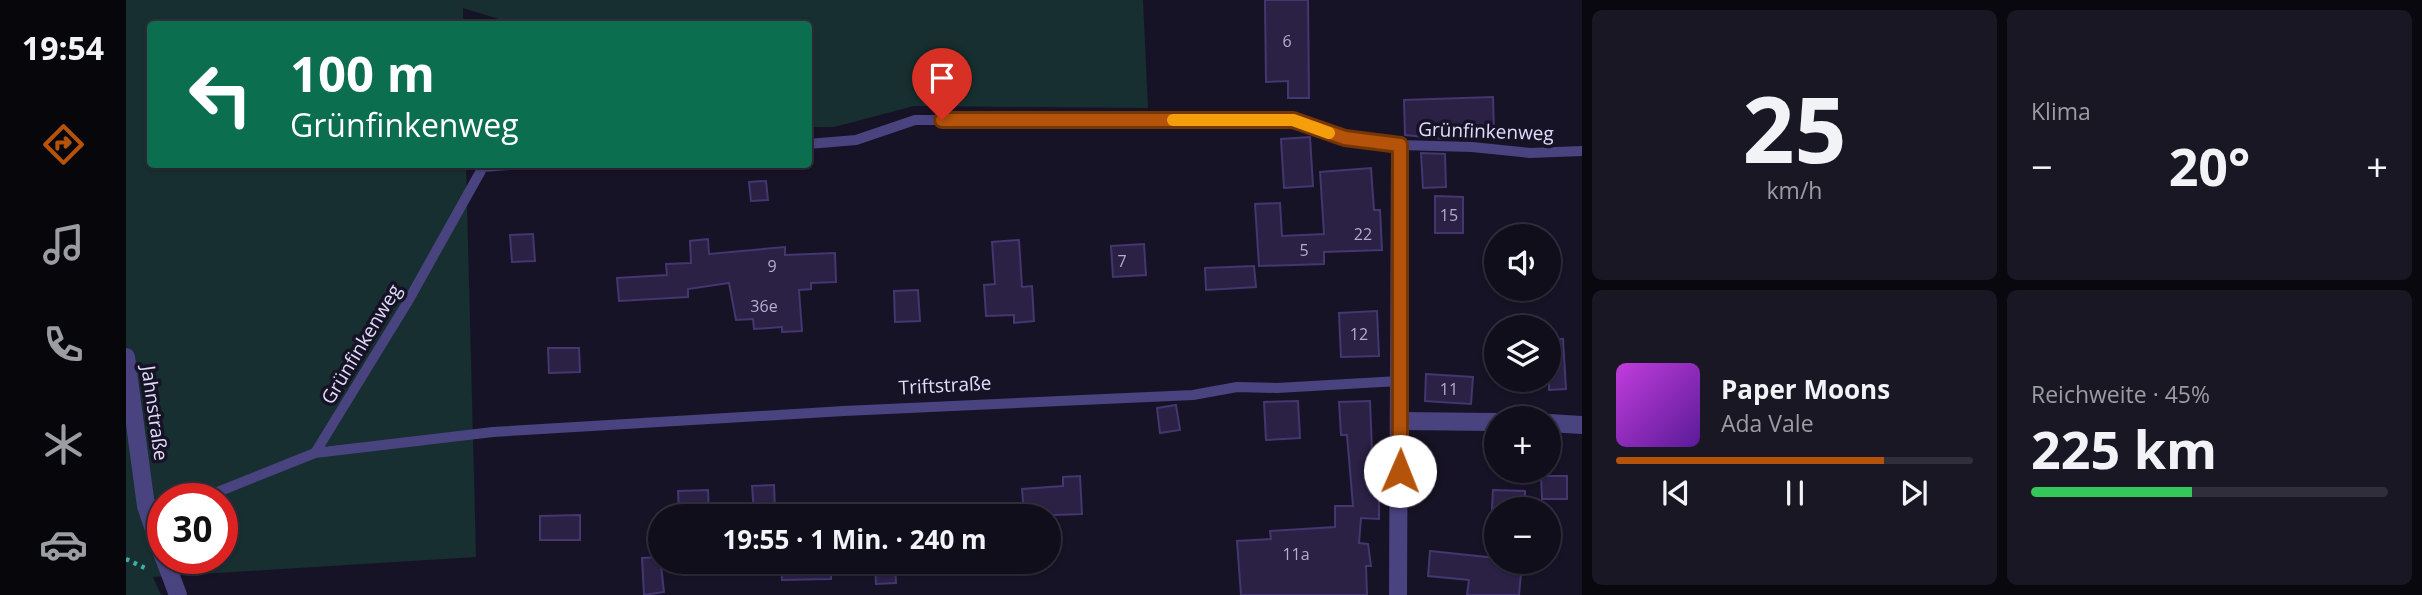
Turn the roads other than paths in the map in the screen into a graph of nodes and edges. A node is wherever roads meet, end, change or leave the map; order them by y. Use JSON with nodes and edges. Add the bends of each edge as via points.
{"nodes":[{"id":1,"x":812,"y":144,"type":"edge"},
{"id":2,"x":1400,"y":145,"type":"junction"},
{"id":3,"x":1582,"y":150,"type":"edge"},
{"id":4,"x":482,"y":168,"type":"edge"},
{"id":5,"x":126,"y":357,"type":"edge"},
{"id":6,"x":1399,"y":381,"type":"junction"},
{"id":7,"x":1401,"y":421,"type":"junction"},
{"id":8,"x":1484,"y":422,"type":"edge"},
{"id":9,"x":1561,"y":424,"type":"edge"},
{"id":10,"x":1582,"y":425,"type":"edge"},
{"id":11,"x":315,"y":453,"type":"junction"},
{"id":12,"x":150,"y":483,"type":"edge"},
{"id":13,"x":238,"y":484,"type":"edge"},
{"id":14,"x":170,"y":574,"type":"edge"},
{"id":15,"x":178,"y":595,"type":"edge"},
{"id":16,"x":1398,"y":595,"type":"edge"}],
"edges":[{"from":1,"to":2,"type":"lane","name":"Grünfinkenweg","via":[[856,140],[915,120],[1293,120],[1345,138]]},
{"from":2,"to":3,"type":"lane","name":"Grünfinkenweg","via":[[1530,153]]},
{"from":2,"to":6,"type":"street"},
{"from":4,"to":11,"type":"lane","name":"Grünfinkenweg"},
{"from":5,"to":12,"type":"street","name":"Jahnstraße"},
{"from":6,"to":7,"type":"street"},
{"from":6,"to":11,"type":"lane","name":"Triftstraße","via":[[493,432]]},
{"from":7,"to":8,"type":"street"},
{"from":7,"to":16,"type":"street"},
{"from":9,"to":10,"type":"street"},
{"from":11,"to":13,"type":"lane"},
{"from":14,"to":15,"type":"street","name":"Jahnstraße"}]}
